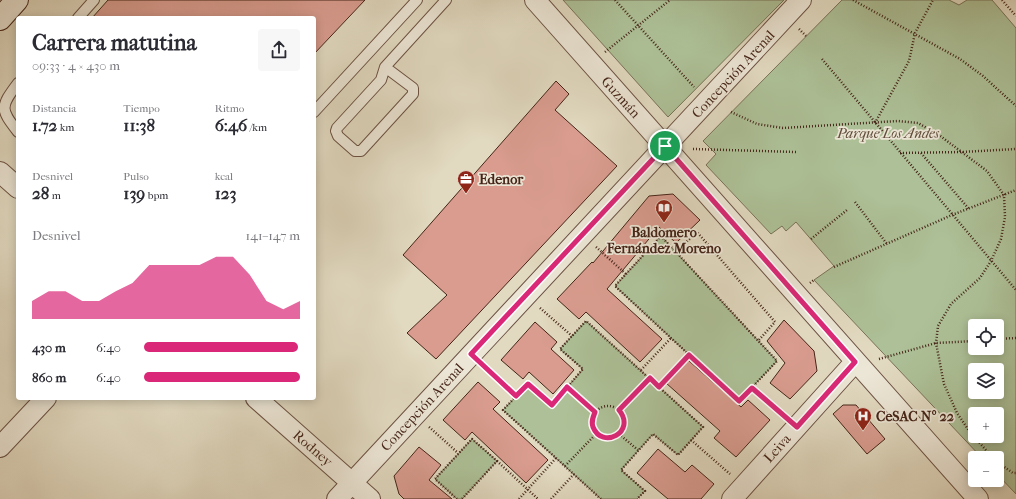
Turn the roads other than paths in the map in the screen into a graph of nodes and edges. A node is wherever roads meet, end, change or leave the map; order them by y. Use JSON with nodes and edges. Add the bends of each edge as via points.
{"nodes":[{"id":1,"x":17,"y":0,"type":"edge"},
{"id":2,"x":94,"y":0,"type":"edge"},
{"id":3,"x":417,"y":0,"type":"edge"},
{"id":4,"x":446,"y":0,"type":"edge"},
{"id":5,"x":535,"y":0,"type":"edge"},
{"id":6,"x":801,"y":0,"type":"edge"},
{"id":7,"x":80,"y":16,"type":"edge"},
{"id":8,"x":0,"y":19,"type":"edge"},
{"id":9,"x":385,"y":67,"type":"junction"},
{"id":10,"x":16,"y":86,"type":"edge"},
{"id":11,"x":316,"y":110,"type":"edge"},
{"id":12,"x":16,"y":130,"type":"edge"},
{"id":13,"x":665,"y":146,"type":"junction"},
{"id":14,"x":0,"y":172,"type":"edge"},
{"id":15,"x":16,"y":186,"type":"edge"},
{"id":16,"x":855,"y":362,"type":"junction"},
{"id":17,"x":44,"y":400,"type":"edge"},
{"id":18,"x":258,"y":400,"type":"edge"},
{"id":19,"x":0,"y":447,"type":"edge"},
{"id":20,"x":352,"y":483,"type":"junction"},
{"id":21,"x":738,"y":492,"type":"edge"},
{"id":22,"x":337,"y":499,"type":"edge"},
{"id":23,"x":370,"y":499,"type":"edge"},
{"id":24,"x":978,"y":499,"type":"edge"}],
"edges":[{"from":1,"to":8,"type":"main road"},
{"from":2,"to":7,"type":"lane"},
{"from":3,"to":11,"type":"lane"},
{"from":4,"to":9,"type":"lane"},
{"from":5,"to":13,"type":"street","name":"Guzmán"},
{"from":6,"to":13,"type":"street","name":"Concepción Arenal"},
{"from":9,"to":9,"type":"lane","via":[[381,80],[336,128],[338,136],[355,151],[361,151],[413,94],[413,88]]},
{"from":10,"to":12,"type":"lane","via":[[2,102],[0,110],[4,119]]},
{"from":13,"to":16,"type":"street","name":"Guzmán"},
{"from":13,"to":20,"type":"street","name":"Concepción Arenal"},
{"from":14,"to":15,"type":"street"},
{"from":16,"to":21,"type":"street","name":"Leiva"},
{"from":16,"to":24,"type":"street","name":"Guzmán"},
{"from":17,"to":19,"type":"street"},
{"from":18,"to":20,"type":"street","name":"Rodney"},
{"from":20,"to":22,"type":"street","name":"Concepción Arenal"},
{"from":20,"to":23,"type":"street","name":"Rodney"}]}
